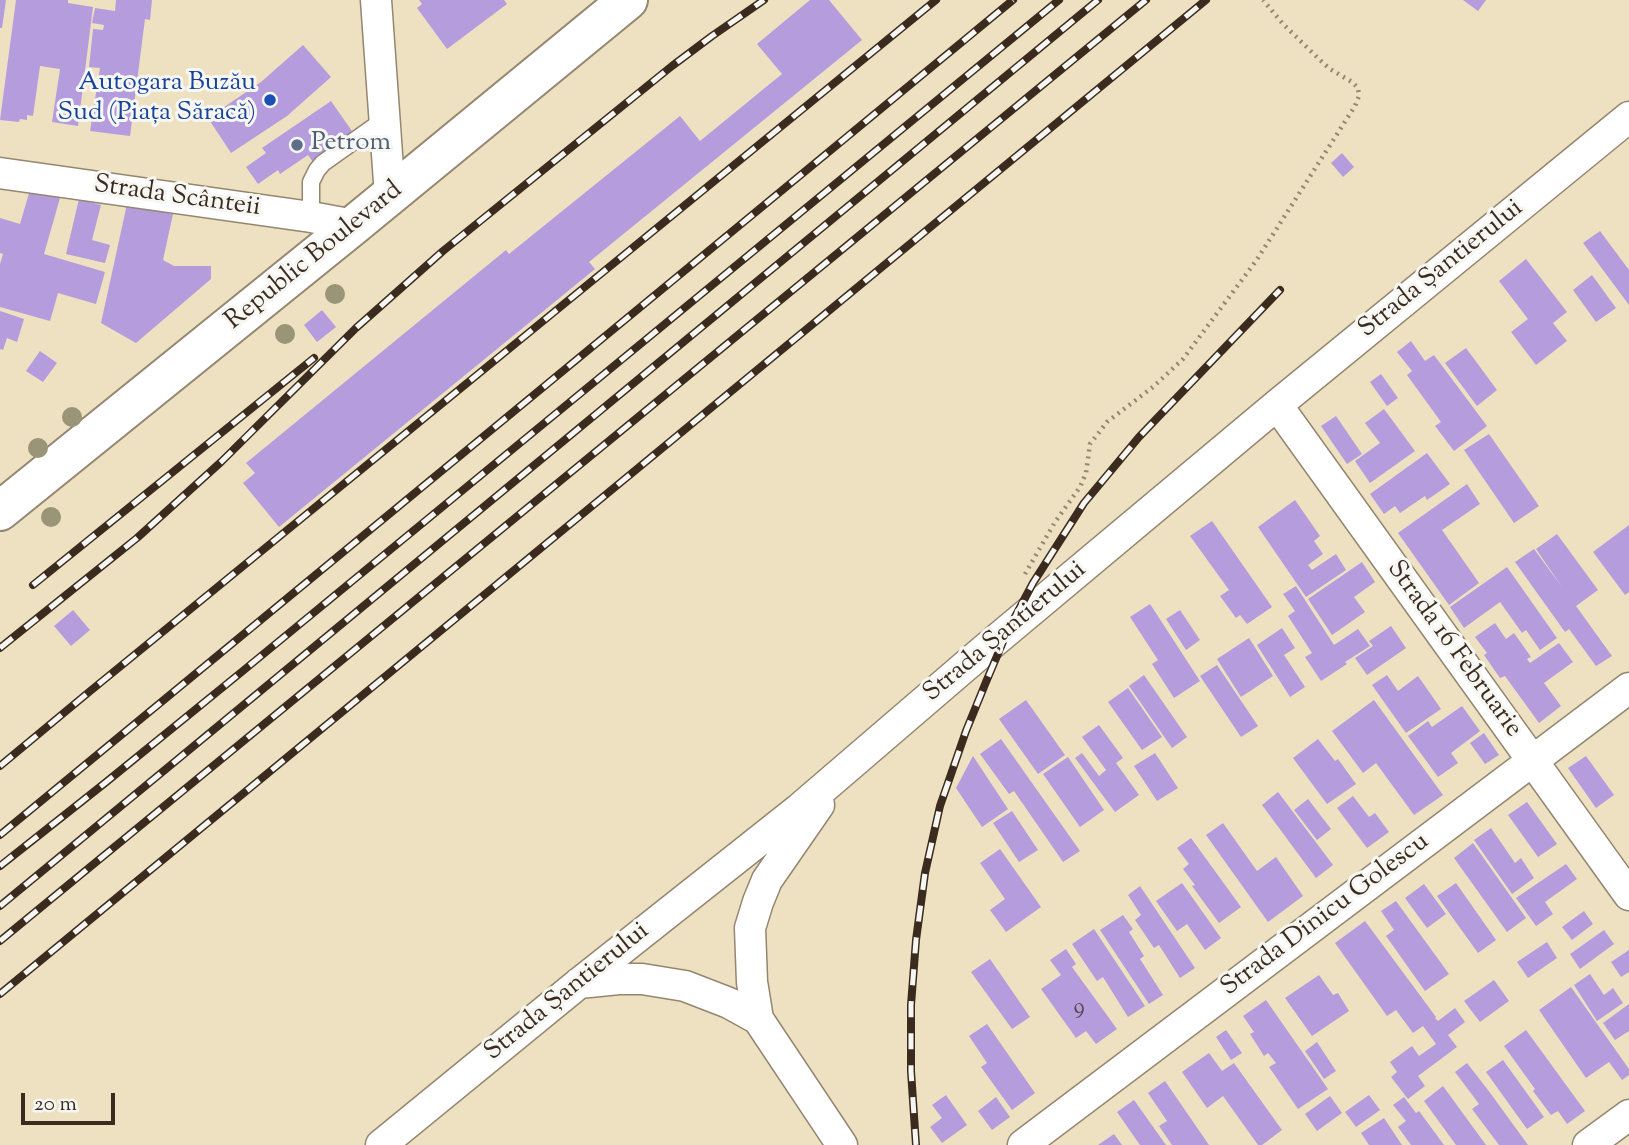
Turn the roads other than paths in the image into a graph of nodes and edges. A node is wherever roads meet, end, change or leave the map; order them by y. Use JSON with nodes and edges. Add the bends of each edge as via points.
{"nodes":[{"id":1,"x":376,"y":0,"type":"edge"},
{"id":2,"x":628,"y":0,"type":"edge"},
{"id":3,"x":1629,"y":117,"type":"edge"},
{"id":4,"x":385,"y":120,"type":"junction"},
{"id":5,"x":0,"y":173,"type":"edge"},
{"id":6,"x":390,"y":196,"type":"junction"},
{"id":7,"x":310,"y":217,"type":"junction"},
{"id":8,"x":354,"y":225,"type":"junction"},
{"id":9,"x":1277,"y":405,"type":"junction"},
{"id":10,"x":0,"y":511,"type":"edge"},
{"id":11,"x":1629,"y":688,"type":"edge"},
{"id":12,"x":1533,"y":760,"type":"junction"},
{"id":13,"x":841,"y":774,"type":"junction"},
{"id":14,"x":1629,"y":895,"type":"edge"},
{"id":15,"x":578,"y":984,"type":"junction"},
{"id":16,"x":758,"y":1019,"type":"junction"},
{"id":17,"x":1629,"y":1115,"type":"edge"},
{"id":18,"x":381,"y":1145,"type":"edge"},
{"id":19,"x":842,"y":1145,"type":"edge"},
{"id":20,"x":1023,"y":1145,"type":"edge"},
{"id":21,"x":1588,"y":1145,"type":"edge"}],
"edges":[{"from":1,"to":4,"type":"street"},
{"from":2,"to":6,"type":"main road","name":"Republic Boulevard"},
{"from":3,"to":9,"type":"street","name":"Strada Șantierului"},
{"from":4,"to":6,"type":"street"},
{"from":4,"to":7,"type":"lane","via":[[317,170],[311,182]]},
{"from":5,"to":7,"type":"street","name":"Strada Scânteii"},
{"from":6,"to":8,"type":"main road","name":"Republic Boulevard"},
{"from":7,"to":8,"type":"street","name":"Strada Scânteii"},
{"from":8,"to":10,"type":"main road","name":"Republic Boulevard"},
{"from":9,"to":12,"type":"street","name":"Strada 16 Februarie"},
{"from":9,"to":13,"type":"street","name":"Strada Șantierului"},
{"from":11,"to":12,"type":"street","name":"Strada Dinicu Golescu"},
{"from":12,"to":14,"type":"street","name":"Strada 16 Februarie"},
{"from":12,"to":20,"type":"street","name":"Strada Dinicu Golescu"},
{"from":13,"to":15,"type":"street","name":"Strada Șantierului"},
{"from":13,"to":16,"type":"street","via":[[768,880],[758,902],[750,942]]},
{"from":15,"to":16,"type":"street","via":[[642,979],[685,986]]},
{"from":15,"to":18,"type":"street","name":"Strada Șantierului"},
{"from":16,"to":19,"type":"street"},
{"from":17,"to":21,"type":"street"}]}
